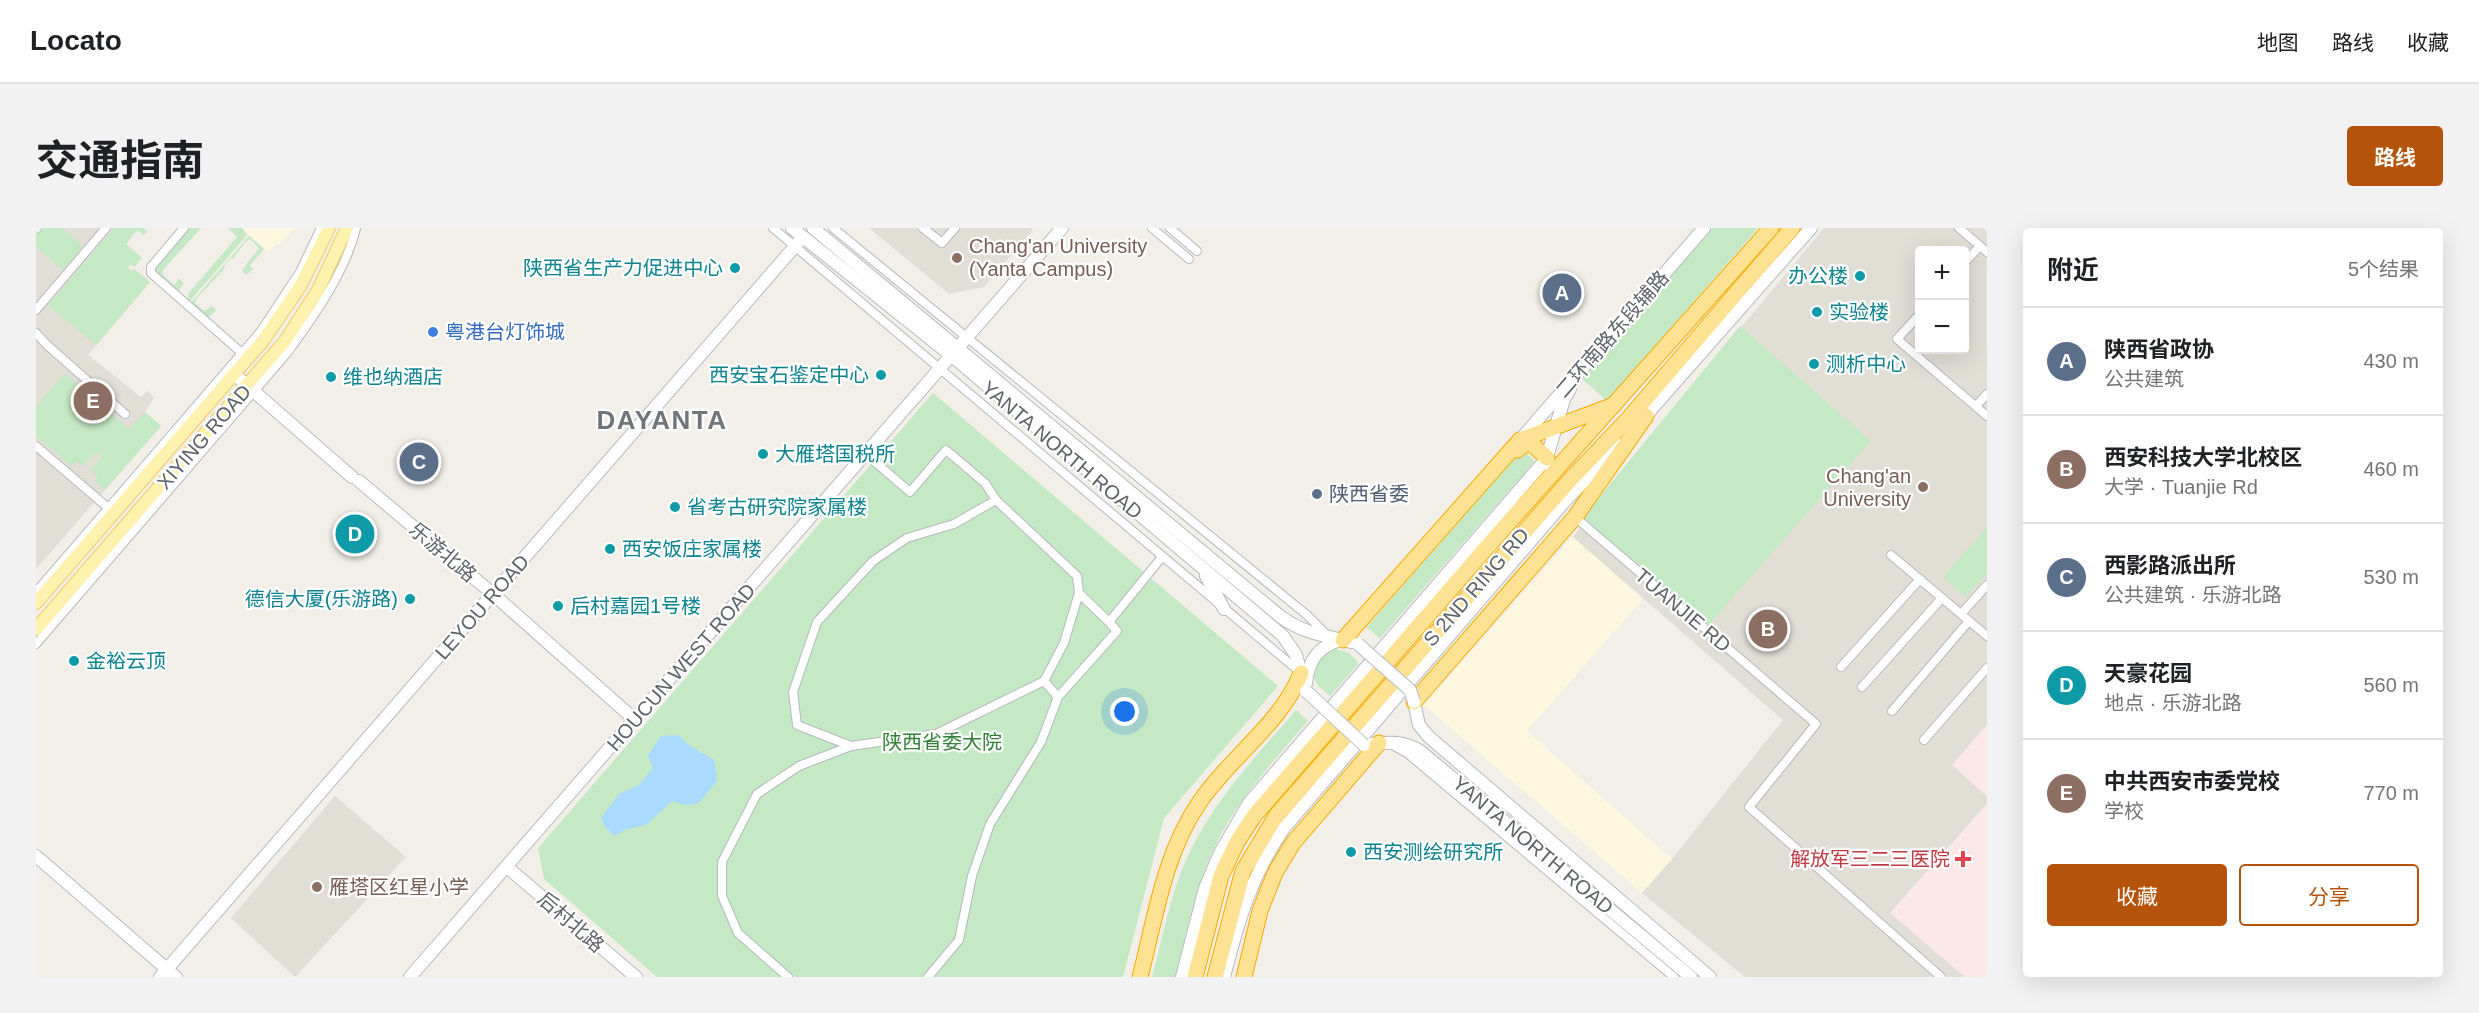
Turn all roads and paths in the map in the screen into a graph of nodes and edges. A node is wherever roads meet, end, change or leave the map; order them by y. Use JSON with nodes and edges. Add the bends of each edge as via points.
{"nodes":[{"id":1,"x":106,"y":228,"type":"edge"},
{"id":2,"x":184,"y":228,"type":"edge"},
{"id":3,"x":321,"y":228,"type":"edge"},
{"id":4,"x":329,"y":228,"type":"edge"},
{"id":5,"x":347,"y":228,"type":"edge"},
{"id":6,"x":356,"y":228,"type":"edge"},
{"id":7,"x":773,"y":228,"type":"edge"},
{"id":8,"x":792,"y":228,"type":"edge"},
{"id":9,"x":813,"y":228,"type":"edge"},
{"id":10,"x":833,"y":228,"type":"edge"},
{"id":11,"x":923,"y":228,"type":"edge"},
{"id":12,"x":955,"y":228,"type":"edge"},
{"id":13,"x":1062,"y":228,"type":"edge"},
{"id":14,"x":1152,"y":228,"type":"edge"},
{"id":15,"x":1170,"y":228,"type":"edge"},
{"id":16,"x":1704,"y":228,"type":"edge"},
{"id":17,"x":1771,"y":228,"type":"edge"},
{"id":18,"x":1792,"y":228,"type":"edge"},
{"id":19,"x":1811,"y":228,"type":"edge"},
{"id":20,"x":1959,"y":228,"type":"edge"},
{"id":21,"x":800,"y":242,"type":"junction"},
{"id":22,"x":1980,"y":246,"type":"junction"},
{"id":23,"x":1197,"y":251,"type":"dead end"},
{"id":24,"x":1987,"y":252,"type":"edge"},
{"id":25,"x":1969,"y":258,"type":"edge"},
{"id":26,"x":1189,"y":259,"type":"dead end"},
{"id":27,"x":36,"y":310,"type":"edge"},
{"id":28,"x":1915,"y":320,"type":"edge"},
{"id":29,"x":36,"y":333,"type":"edge"},
{"id":30,"x":968,"y":337,"type":"junction"},
{"id":31,"x":956,"y":352,"type":"junction"},
{"id":32,"x":243,"y":354,"type":"junction"},
{"id":33,"x":1915,"y":354,"type":"edge"},
{"id":34,"x":1915,"y":354,"type":"edge"},
{"id":35,"x":941,"y":369,"type":"junction"},
{"id":36,"x":1578,"y":372,"type":"junction"},
{"id":37,"x":235,"y":375,"type":"junction"},
{"id":38,"x":251,"y":389,"type":"junction"},
{"id":39,"x":1987,"y":394,"type":"edge"},
{"id":40,"x":1617,"y":404,"type":"junction"},
{"id":41,"x":1976,"y":406,"type":"junction"},
{"id":42,"x":125,"y":414,"type":"dead end"},
{"id":43,"x":1987,"y":416,"type":"edge"},
{"id":44,"x":1646,"y":417,"type":"junction"},
{"id":45,"x":1555,"y":428,"type":"junction"},
{"id":46,"x":1520,"y":440,"type":"junction"},
{"id":47,"x":36,"y":446,"type":"edge"},
{"id":48,"x":1546,"y":458,"type":"junction"},
{"id":49,"x":875,"y":462,"type":"dead end"},
{"id":50,"x":1541,"y":488,"type":"junction"},
{"id":51,"x":996,"y":500,"type":"junction"},
{"id":52,"x":111,"y":511,"type":"junction"},
{"id":53,"x":1575,"y":517,"type":"junction"},
{"id":54,"x":1891,"y":555,"type":"dead end"},
{"id":55,"x":1162,"y":557,"type":"junction"},
{"id":56,"x":1202,"y":570,"type":"junction"},
{"id":57,"x":1920,"y":579,"type":"junction"},
{"id":58,"x":1987,"y":585,"type":"edge"},
{"id":59,"x":1078,"y":593,"type":"junction"},
{"id":60,"x":493,"y":594,"type":"junction"},
{"id":61,"x":1942,"y":598,"type":"junction"},
{"id":62,"x":37,"y":599,"type":"edge"},
{"id":63,"x":1224,"y":609,"type":"junction"},
{"id":64,"x":1961,"y":614,"type":"junction"},
{"id":65,"x":54,"y":616,"type":"junction"},
{"id":66,"x":1969,"y":621,"type":"junction"},
{"id":67,"x":1109,"y":622,"type":"junction"},
{"id":68,"x":36,"y":629,"type":"edge"},
{"id":69,"x":1987,"y":636,"type":"edge"},
{"id":70,"x":1336,"y":639,"type":"junction"},
{"id":71,"x":36,"y":644,"type":"edge"},
{"id":72,"x":1358,"y":644,"type":"junction"},
{"id":73,"x":1841,"y":667,"type":"dead end"},
{"id":74,"x":1987,"y":668,"type":"edge"},
{"id":75,"x":1300,"y":673,"type":"junction"},
{"id":76,"x":1044,"y":681,"type":"junction"},
{"id":77,"x":1862,"y":687,"type":"dead end"},
{"id":78,"x":1306,"y":691,"type":"junction"},
{"id":79,"x":1058,"y":697,"type":"junction"},
{"id":80,"x":1414,"y":702,"type":"junction"},
{"id":81,"x":1892,"y":711,"type":"dead end"},
{"id":82,"x":634,"y":719,"type":"junction"},
{"id":83,"x":1924,"y":740,"type":"dead end"},
{"id":84,"x":1376,"y":744,"type":"junction"},
{"id":85,"x":851,"y":746,"type":"junction"},
{"id":86,"x":36,"y":856,"type":"edge"},
{"id":87,"x":507,"y":867,"type":"junction"},
{"id":88,"x":168,"y":974,"type":"edge"},
{"id":89,"x":410,"y":977,"type":"edge"},
{"id":90,"x":636,"y":977,"type":"edge"},
{"id":91,"x":788,"y":977,"type":"edge"},
{"id":92,"x":928,"y":977,"type":"edge"},
{"id":93,"x":1140,"y":977,"type":"edge"},
{"id":94,"x":1147,"y":977,"type":"edge"},
{"id":95,"x":1182,"y":977,"type":"edge"},
{"id":96,"x":1195,"y":977,"type":"edge"},
{"id":97,"x":1215,"y":977,"type":"edge"},
{"id":98,"x":1224,"y":977,"type":"edge"},
{"id":99,"x":1236,"y":977,"type":"edge"},
{"id":100,"x":1244,"y":977,"type":"edge"},
{"id":101,"x":1674,"y":977,"type":"edge"},
{"id":102,"x":1691,"y":977,"type":"edge"},
{"id":103,"x":1710,"y":977,"type":"edge"},
{"id":104,"x":1941,"y":977,"type":"edge"}],
"edges":[{"from":1,"to":27,"type":"street"},
{"from":2,"to":32,"type":"street","via":[[151,267],[151,273]]},
{"from":3,"to":32,"type":"street","via":[[290,290]]},
{"from":4,"to":37,"type":"main road","name":"XIYING ROAD","via":[[291,302]]},
{"from":5,"to":38,"type":"main road","name":"XIYING ROAD","via":[[307,308]]},
{"from":6,"to":38,"type":"street","via":[[344,259],[295,343]]},
{"from":7,"to":21,"type":"street"},
{"from":8,"to":21,"type":"main road","name":"YANTA NORTH ROAD"},
{"from":9,"to":31,"type":"main road","name":"YANTA NORTH ROAD"},
{"from":10,"to":30,"type":"street"},
{"from":11,"to":12,"type":"street","via":[[942,243]]},
{"from":13,"to":30,"type":"main road","name":"HOUCUN WEST ROAD"},
{"from":14,"to":26,"type":"street"},
{"from":15,"to":23,"type":"street"},
{"from":16,"to":36,"type":"main road","name":"二环南路东段辅路"},
{"from":17,"to":40,"type":"highway","name":"S 2ND RING RD"},
{"from":18,"to":97,"type":"highway","name":"S 2ND RING RD","via":[[1276,816],[1243,871]]},
{"from":19,"to":44,"type":"main road"},
{"from":20,"to":22,"type":"street"},
{"from":21,"to":31,"type":"main road","name":"YANTA NORTH ROAD"},
{"from":21,"to":35,"type":"street"},
{"from":21,"to":60,"type":"main road","name":"LEYOU ROAD"},
{"from":22,"to":24,"type":"street"},
{"from":22,"to":25,"type":"street"},
{"from":28,"to":34,"type":"street","via":[[1898,339]]},
{"from":29,"to":42,"type":"street"},
{"from":30,"to":31,"type":"main road","name":"HOUCUN WEST ROAD"},
{"from":30,"to":70,"type":"street"},
{"from":31,"to":35,"type":"main road","name":"HOUCUN WEST ROAD"},
{"from":31,"to":56,"type":"main road","name":"YANTA NORTH ROAD"},
{"from":31,"to":70,"type":"main road","name":"YANTA NORTH ROAD","via":[[1281,617],[1296,628]]},
{"from":32,"to":52,"type":"street"},
{"from":33,"to":41,"type":"street"},
{"from":35,"to":55,"type":"street"},
{"from":35,"to":82,"type":"main road","name":"HOUCUN WEST ROAD"},
{"from":36,"to":45,"type":"main road"},
{"from":36,"to":46,"type":"main road","name":"二环南路东段辅路"},
{"from":37,"to":38,"type":"main road","name":"乐游北路"},
{"from":37,"to":52,"type":"main road","name":"XIYING ROAD"},
{"from":38,"to":60,"type":"main road","name":"乐游北路"},
{"from":38,"to":65,"type":"main road","name":"XIYING ROAD"},
{"from":39,"to":41,"type":"street"},
{"from":40,"to":45,"type":"highway"},
{"from":40,"to":50,"type":"highway","name":"S 2ND RING RD"},
{"from":41,"to":43,"type":"street"},
{"from":44,"to":53,"type":"highway"},
{"from":44,"to":98,"type":"main road","via":[[1565,501],[1284,828],[1252,882]]},
{"from":45,"to":46,"type":"highway"},
{"from":45,"to":48,"type":"main road"},
{"from":46,"to":70,"type":"highway"},
{"from":47,"to":52,"type":"street"},
{"from":48,"to":50,"type":"main road"},
{"from":48,"to":72,"type":"highway","via":[[1531,444],[1521,445],[1364,625]]},
{"from":48,"to":95,"type":"main road","via":[[1249,803],[1205,888]]},
{"from":49,"to":51,"type":"street","via":[[910,492],[946,450],[986,483]]},
{"from":50,"to":96,"type":"highway","name":"S 2ND RING RD","via":[[1254,816],[1221,876]]},
{"from":51,"to":59,"type":"street","via":[[1077,576]]},
{"from":51,"to":85,"type":"street","via":[[954,524],[907,538],[873,561],[817,622],[793,692],[797,725]]},
{"from":52,"to":62,"type":"main road","name":"XIYING ROAD"},
{"from":53,"to":80,"type":"highway"},
{"from":53,"to":104,"type":"street","name":"TUANJIE RD","via":[[1816,724],[1749,807]]},
{"from":54,"to":57,"type":"street"},
{"from":55,"to":63,"type":"street"},
{"from":55,"to":67,"type":"street"},
{"from":56,"to":63,"type":"main road"},
{"from":56,"to":75,"type":"main road","name":"YANTA NORTH ROAD","via":[[1283,636],[1296,655]]},
{"from":57,"to":61,"type":"street"},
{"from":57,"to":73,"type":"street"},
{"from":58,"to":64,"type":"street"},
{"from":59,"to":67,"type":"street"},
{"from":59,"to":76,"type":"street","via":[[1064,644]]},
{"from":60,"to":82,"type":"main road","name":"乐游北路"},
{"from":60,"to":88,"type":"main road","name":"LEYOU ROAD"},
{"from":61,"to":64,"type":"street"},
{"from":61,"to":77,"type":"street"},
{"from":62,"to":65,"type":"main road"},
{"from":63,"to":75,"type":"street"},
{"from":64,"to":66,"type":"street"},
{"from":65,"to":68,"type":"main road","name":"XIYING ROAD"},
{"from":65,"to":71,"type":"street"},
{"from":66,"to":69,"type":"street"},
{"from":66,"to":81,"type":"street"},
{"from":67,"to":79,"type":"street","via":[[1117,631]]},
{"from":70,"to":72,"type":"main road","name":"YANTA NORTH ROAD"},
{"from":70,"to":78,"type":"main road","via":[[1316,654],[1307,673]]},
{"from":72,"to":80,"type":"main road","name":"YANTA NORTH ROAD","bridge":true,"via":[[1410,690]]},
{"from":74,"to":83,"type":"street"},
{"from":75,"to":78,"type":"main road","name":"YANTA NORTH ROAD"},
{"from":75,"to":93,"type":"highway","via":[[1288,699],[1198,803],[1164,879]]},
{"from":76,"to":79,"type":"street"},
{"from":76,"to":85,"type":"street","via":[[936,734]]},
{"from":78,"to":84,"type":"main road","bridge":true},
{"from":78,"to":94,"type":"highway","via":[[1216,794],[1192,833],[1171,883]]},
{"from":79,"to":92,"type":"street","via":[[1041,742],[990,824],[972,876],[959,940]]},
{"from":80,"to":103,"type":"main road","name":"YANTA NORTH ROAD","via":[[1419,725],[1429,737]]},
{"from":82,"to":87,"type":"main road","name":"HOUCUN WEST ROAD"},
{"from":84,"to":99,"type":"highway","via":[[1356,761],[1286,843],[1270,868],[1250,918]]},
{"from":84,"to":100,"type":"highway","via":[[1293,843],[1275,873],[1260,910]]},
{"from":84,"to":101,"type":"street","via":[[1407,753]]},
{"from":84,"to":102,"type":"main road","name":"YANTA NORTH ROAD","via":[[1409,744],[1420,752]]},
{"from":85,"to":91,"type":"street","via":[[799,766],[757,794],[722,862],[722,896],[738,933]]},
{"from":86,"to":88,"type":"main road"},
{"from":87,"to":89,"type":"main road","name":"HOUCUN WEST ROAD"},
{"from":87,"to":90,"type":"main road","name":"后村北路"}]}
